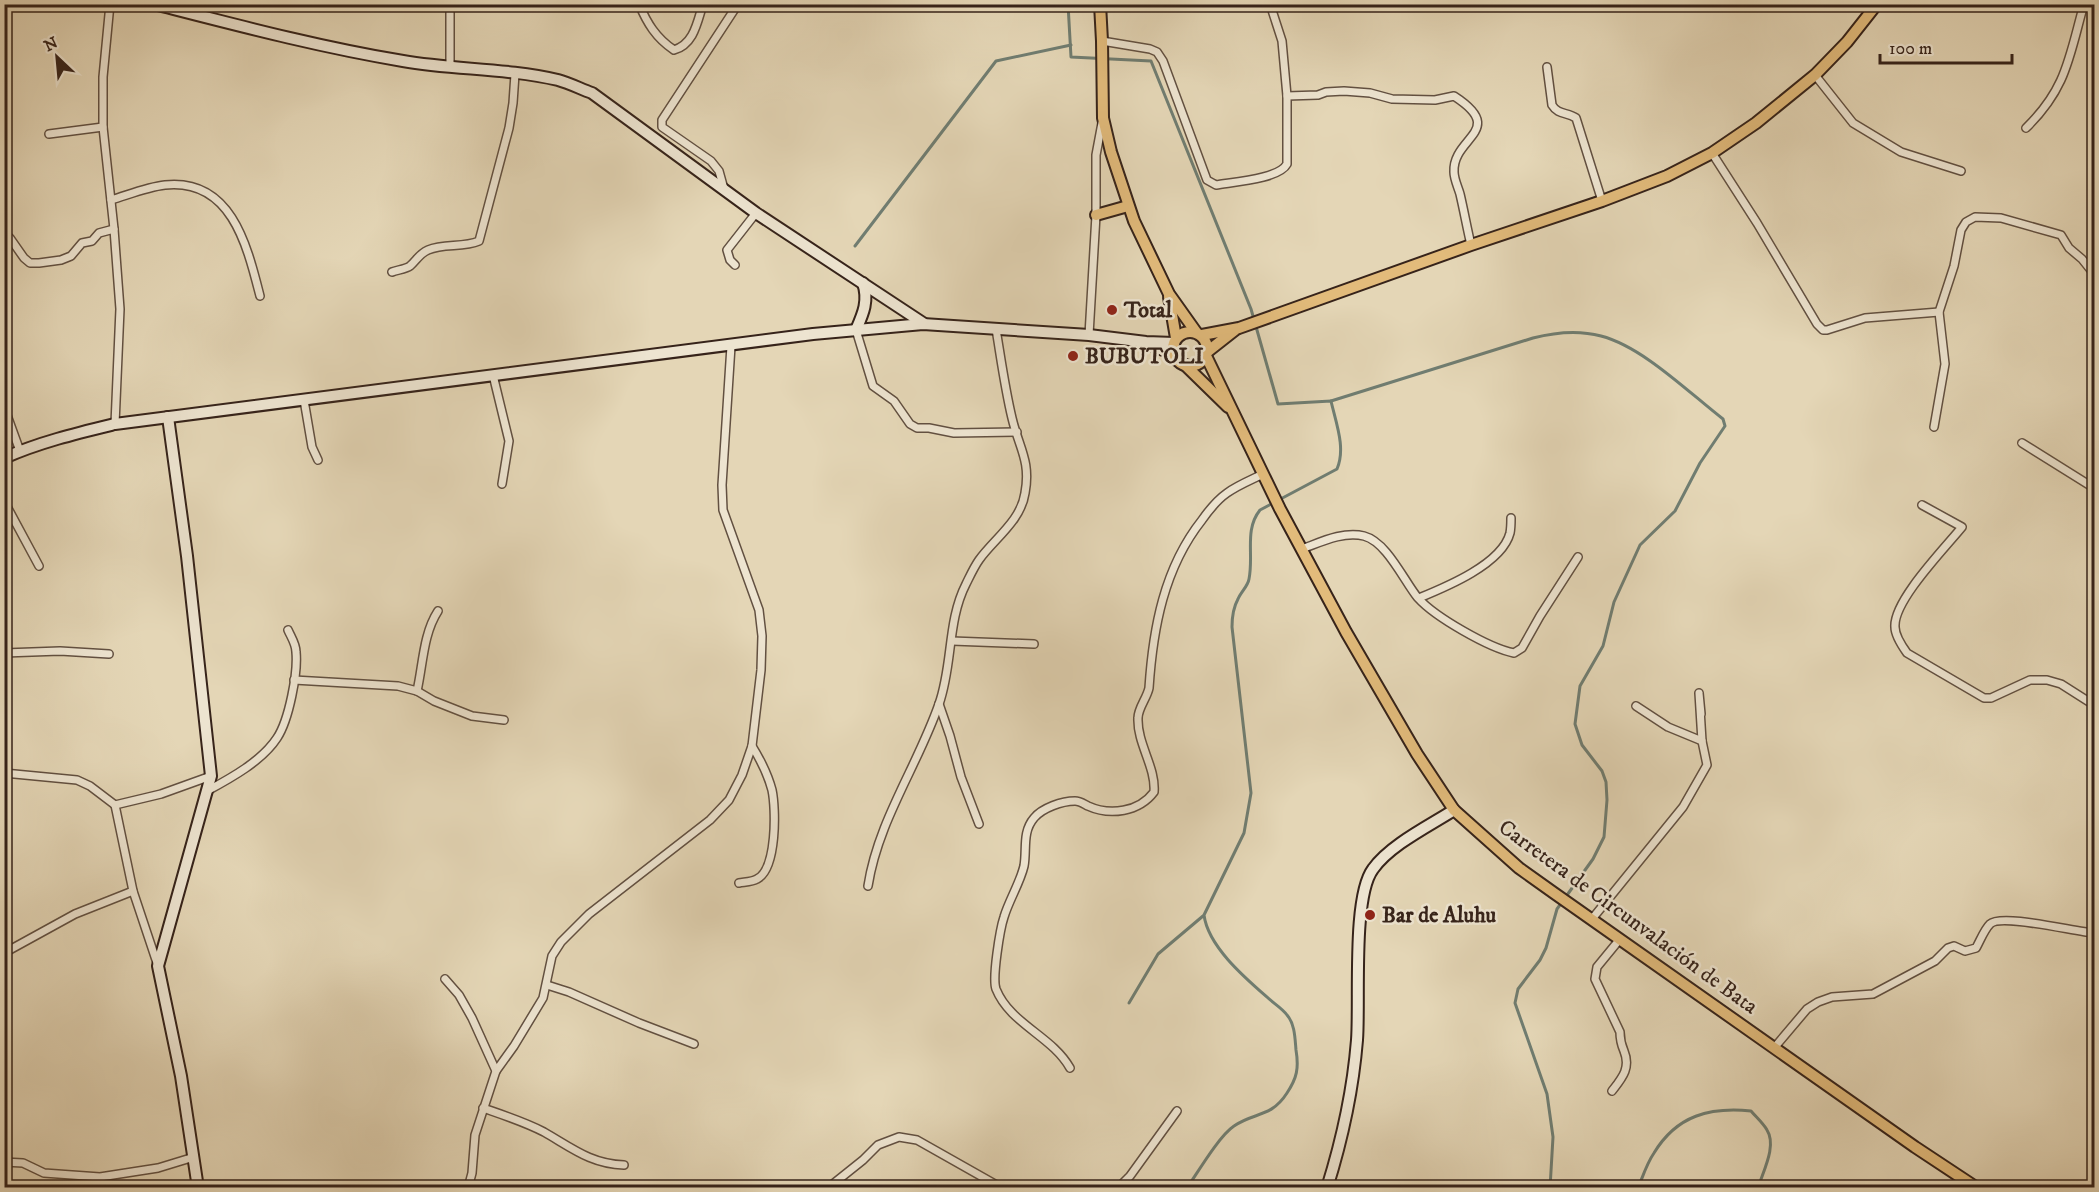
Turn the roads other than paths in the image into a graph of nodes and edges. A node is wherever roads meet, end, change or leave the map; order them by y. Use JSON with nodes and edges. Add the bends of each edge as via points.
{"nodes":[{"id":1,"x":110,"y":4,"type":"edge"},
{"id":2,"x":154,"y":4,"type":"edge"},
{"id":3,"x":450,"y":4,"type":"edge"},
{"id":4,"x":639,"y":4,"type":"edge"},
{"id":5,"x":703,"y":4,"type":"edge"},
{"id":6,"x":738,"y":4,"type":"edge"},
{"id":7,"x":1100,"y":4,"type":"edge"},
{"id":8,"x":1106,"y":4,"type":"edge"},
{"id":9,"x":1270,"y":4,"type":"edge"},
{"id":10,"x":1877,"y":4,"type":"edge"},
{"id":11,"x":2084,"y":4,"type":"edge"},
{"id":12,"x":1102,"y":41,"type":"junction"},
{"id":13,"x":450,"y":67,"type":"junction"},
{"id":14,"x":1547,"y":67,"type":"dead end"},
{"id":15,"x":515,"y":74,"type":"junction"},
{"id":16,"x":1815,"y":75,"type":"junction"},
{"id":17,"x":1287,"y":96,"type":"junction"},
{"id":18,"x":1103,"y":118,"type":"junction"},
{"id":19,"x":102,"y":127,"type":"junction"},
{"id":20,"x":2026,"y":128,"type":"dead end"},
{"id":21,"x":49,"y":134,"type":"dead end"},
{"id":22,"x":1713,"y":153,"type":"junction"},
{"id":23,"x":1961,"y":171,"type":"dead end"},
{"id":24,"x":724,"y":189,"type":"junction"},
{"id":25,"x":111,"y":200,"type":"junction"},
{"id":26,"x":1602,"y":201,"type":"junction"},
{"id":27,"x":1128,"y":206,"type":"junction"},
{"id":28,"x":756,"y":213,"type":"junction"},
{"id":29,"x":1096,"y":215,"type":"junction"},
{"id":30,"x":114,"y":229,"type":"junction"},
{"id":31,"x":10,"y":238,"type":"dead end"},
{"id":32,"x":1471,"y":244,"type":"junction"},
{"id":33,"x":735,"y":265,"type":"dead end"},
{"id":34,"x":392,"y":272,"type":"dead end"},
{"id":35,"x":2094,"y":274,"type":"edge"},
{"id":36,"x":863,"y":283,"type":"junction"},
{"id":37,"x":1168,"y":294,"type":"junction"},
{"id":38,"x":260,"y":296,"type":"dead end"},
{"id":39,"x":1939,"y":312,"type":"junction"},
{"id":40,"x":923,"y":324,"type":"junction"},
{"id":41,"x":1243,"y":327,"type":"junction"},
{"id":42,"x":996,"y":329,"type":"junction"},
{"id":43,"x":856,"y":330,"type":"junction"},
{"id":44,"x":1199,"y":334,"type":"junction"},
{"id":45,"x":1089,"y":336,"type":"junction"},
{"id":46,"x":1174,"y":345,"type":"junction"},
{"id":47,"x":731,"y":346,"type":"junction"},
{"id":48,"x":1206,"y":354,"type":"junction"},
{"id":49,"x":1185,"y":365,"type":"junction"},
{"id":50,"x":493,"y":375,"type":"junction"},
{"id":51,"x":304,"y":400,"type":"junction"},
{"id":52,"x":4,"y":407,"type":"edge"},
{"id":53,"x":1234,"y":414,"type":"junction"},
{"id":54,"x":168,"y":417,"type":"junction"},
{"id":55,"x":115,"y":424,"type":"junction"},
{"id":56,"x":1934,"y":427,"type":"dead end"},
{"id":57,"x":1017,"y":432,"type":"junction"},
{"id":58,"x":2022,"y":443,"type":"dead end"},
{"id":59,"x":20,"y":450,"type":"junction"},
{"id":60,"x":4,"y":458,"type":"edge"},
{"id":61,"x":318,"y":460,"type":"dead end"},
{"id":62,"x":1263,"y":474,"type":"junction"},
{"id":63,"x":502,"y":484,"type":"dead end"},
{"id":64,"x":2094,"y":488,"type":"edge"},
{"id":65,"x":4,"y":501,"type":"edge"},
{"id":66,"x":1923,"y":504,"type":"dead end"},
{"id":67,"x":1511,"y":518,"type":"dead end"},
{"id":68,"x":1302,"y":549,"type":"junction"},
{"id":69,"x":1578,"y":557,"type":"dead end"},
{"id":70,"x":39,"y":566,"type":"dead end"},
{"id":71,"x":1419,"y":598,"type":"junction"},
{"id":72,"x":438,"y":611,"type":"dead end"},
{"id":73,"x":288,"y":630,"type":"dead end"},
{"id":74,"x":952,"y":641,"type":"junction"},
{"id":75,"x":1034,"y":644,"type":"dead end"},
{"id":76,"x":4,"y":653,"type":"edge"},
{"id":77,"x":109,"y":654,"type":"dead end"},
{"id":78,"x":294,"y":680,"type":"junction"},
{"id":79,"x":417,"y":691,"type":"junction"},
{"id":80,"x":939,"y":704,"type":"junction"},
{"id":81,"x":2094,"y":705,"type":"edge"},
{"id":82,"x":1636,"y":706,"type":"dead end"},
{"id":83,"x":1701,"y":714,"type":"dead end"},
{"id":84,"x":504,"y":720,"type":"dead end"},
{"id":85,"x":1702,"y":741,"type":"junction"},
{"id":86,"x":752,"y":746,"type":"junction"},
{"id":87,"x":4,"y":773,"type":"edge"},
{"id":88,"x":211,"y":776,"type":"junction"},
{"id":89,"x":207,"y":791,"type":"junction"},
{"id":90,"x":115,"y":805,"type":"junction"},
{"id":91,"x":1454,"y":810,"type":"junction"},
{"id":92,"x":979,"y":824,"type":"dead end"},
{"id":93,"x":739,"y":883,"type":"dead end"},
{"id":94,"x":868,"y":886,"type":"dead end"},
{"id":95,"x":133,"y":891,"type":"junction"},
{"id":96,"x":1592,"y":919,"type":"junction"},
{"id":97,"x":2094,"y":933,"type":"edge"},
{"id":98,"x":1620,"y":939,"type":"junction"},
{"id":99,"x":4,"y":953,"type":"edge"},
{"id":100,"x":158,"y":966,"type":"junction"},
{"id":101,"x":445,"y":979,"type":"dead end"},
{"id":102,"x":547,"y":985,"type":"junction"},
{"id":103,"x":694,"y":1044,"type":"dead end"},
{"id":104,"x":1774,"y":1048,"type":"junction"},
{"id":105,"x":1070,"y":1068,"type":"dead end"},
{"id":106,"x":496,"y":1071,"type":"junction"},
{"id":107,"x":1612,"y":1091,"type":"dead end"},
{"id":108,"x":483,"y":1108,"type":"junction"},
{"id":109,"x":1177,"y":1111,"type":"dead end"},
{"id":110,"x":194,"y":1157,"type":"junction"},
{"id":111,"x":4,"y":1162,"type":"edge"},
{"id":112,"x":624,"y":1165,"type":"dead end"},
{"id":113,"x":198,"y":1188,"type":"edge"},
{"id":114,"x":468,"y":1188,"type":"edge"},
{"id":115,"x":828,"y":1188,"type":"edge"},
{"id":116,"x":1002,"y":1188,"type":"edge"},
{"id":117,"x":1118,"y":1188,"type":"edge"},
{"id":118,"x":1327,"y":1188,"type":"edge"},
{"id":119,"x":1977,"y":1188,"type":"edge"}],
"edges":[{"from":1,"to":19,"type":"street"},
{"from":2,"to":13,"type":"street","via":[[336,47]]},
{"from":3,"to":13,"type":"street"},
{"from":4,"to":5,"type":"street","via":[[648,25],[674,50],[690,39]]},
{"from":6,"to":24,"type":"street","via":[[662,120],[662,126],[711,161],[719,171]]},
{"from":7,"to":12,"type":"main road"},
{"from":8,"to":12,"type":"main road"},
{"from":9,"to":17,"type":"street","via":[[1282,41]]},
{"from":10,"to":16,"type":"main road"},
{"from":11,"to":20,"type":"street","via":[[2064,77]]},
{"from":12,"to":17,"type":"street","via":[[1157,52],[1207,180],[1216,185],[1265,177],[1285,168]]},
{"from":12,"to":18,"type":"main road"},
{"from":13,"to":15,"type":"street"},
{"from":14,"to":26,"type":"street","via":[[1552,105],[1555,111],[1576,118]]},
{"from":15,"to":24,"type":"street","via":[[559,80],[592,93]]},
{"from":15,"to":34,"type":"street","via":[[509,128],[479,241],[430,249],[410,266]]},
{"from":16,"to":22,"type":"main road"},
{"from":16,"to":23,"type":"street","via":[[1853,123],[1900,152]]},
{"from":17,"to":32,"type":"street","via":[[1344,90],[1392,99],[1436,100],[1454,96],[1467,105],[1476,114],[1477,125],[1459,152],[1454,172]]},
{"from":18,"to":27,"type":"main road"},
{"from":18,"to":29,"type":"street","via":[[1096,155]]},
{"from":19,"to":21,"type":"street"},
{"from":19,"to":25,"type":"street"},
{"from":22,"to":26,"type":"main road"},
{"from":22,"to":39,"type":"street","via":[[1823,330],[1865,318]]},
{"from":24,"to":28,"type":"street"},
{"from":25,"to":30,"type":"street"},
{"from":25,"to":38,"type":"street","via":[[164,185],[185,185],[212,195],[224,204],[248,250]]},
{"from":26,"to":32,"type":"main road"},
{"from":27,"to":29,"type":"main road"},
{"from":27,"to":37,"type":"main road"},
{"from":28,"to":33,"type":"street","via":[[728,250]]},
{"from":28,"to":36,"type":"street"},
{"from":29,"to":45,"type":"street"},
{"from":30,"to":31,"type":"street","via":[[82,243],[71,256],[39,263],[24,258]]},
{"from":30,"to":55,"type":"street","via":[[120,309]]},
{"from":32,"to":41,"type":"main road"},
{"from":35,"to":39,"type":"street","via":[[2061,235],[2001,218],[1975,217],[1961,230]]},
{"from":36,"to":40,"type":"street"},
{"from":36,"to":43,"type":"street","via":[[866,304]]},
{"from":37,"to":44,"type":"main road"},
{"from":37,"to":46,"type":"main road"},
{"from":39,"to":56,"type":"street","via":[[1945,364]]},
{"from":40,"to":42,"type":"street"},
{"from":40,"to":43,"type":"street"},
{"from":41,"to":44,"type":"main road"},
{"from":41,"to":48,"type":"main road"},
{"from":42,"to":45,"type":"street"},
{"from":42,"to":57,"type":"street"},
{"from":43,"to":47,"type":"street"},
{"from":43,"to":57,"type":"street","via":[[871,382],[894,401],[910,424],[954,433]]},
{"from":44,"to":46,"type":"main road","via":[[1185,332]]},
{"from":44,"to":48,"type":"main road","via":[[1207,343]]},
{"from":45,"to":46,"type":"street"},
{"from":46,"to":49,"type":"main road","via":[[1176,359]]},
{"from":47,"to":50,"type":"street"},
{"from":47,"to":86,"type":"street","via":[[723,510],[759,610],[761,669]]},
{"from":48,"to":49,"type":"main road","via":[[1195,365]]},
{"from":48,"to":53,"type":"main road","name":"Carretera de Circunvalación de Bata"},
{"from":49,"to":53,"type":"main road","name":"Carretera de Circunvalación de Bata"},
{"from":50,"to":51,"type":"street"},
{"from":50,"to":63,"type":"street","via":[[509,441]]},
{"from":51,"to":54,"type":"street"},
{"from":51,"to":61,"type":"street"},
{"from":52,"to":59,"type":"street"},
{"from":53,"to":62,"type":"main road","name":"Carretera de Circunvalación de Bata"},
{"from":54,"to":55,"type":"street"},
{"from":54,"to":88,"type":"street"},
{"from":55,"to":59,"type":"street"},
{"from":57,"to":74,"type":"street","via":[[1028,473],[1025,496],[1002,536],[964,586],[955,613]]},
{"from":58,"to":64,"type":"street"},
{"from":59,"to":60,"type":"street"},
{"from":62,"to":68,"type":"main road","name":"Carretera de Circunvalación de Bata"},
{"from":62,"to":105,"type":"street","via":[[1227,493],[1187,538],[1158,611],[1148,696],[1138,720],[1154,792],[1142,804],[1118,811],[1076,801],[1058,805],[1041,811],[1025,834],[1024,867],[1003,918],[995,985],[1014,1014],[1064,1057]]},
{"from":65,"to":70,"type":"street"},
{"from":66,"to":81,"type":"street","via":[[1962,527],[1904,597],[1895,627],[1906,653],[1984,698],[1991,699],[2030,680],[2047,680],[2061,684]]},
{"from":67,"to":71,"type":"street","via":[[1510,533],[1491,559]]},
{"from":68,"to":71,"type":"street","via":[[1345,535],[1364,536],[1388,555]]},
{"from":68,"to":91,"type":"main road","name":"Carretera de Circunvalación de Bata","via":[[1417,754]]},
{"from":69,"to":71,"type":"street","via":[[1522,648],[1514,653],[1482,641]]},
{"from":72,"to":79,"type":"street","via":[[427,638]]},
{"from":73,"to":78,"type":"street","via":[[297,654]]},
{"from":74,"to":75,"type":"street"},
{"from":74,"to":80,"type":"street"},
{"from":76,"to":77,"type":"street"},
{"from":78,"to":79,"type":"street","via":[[364,682]]},
{"from":78,"to":89,"type":"street","via":[[276,739],[248,766]]},
{"from":79,"to":84,"type":"street","via":[[462,712]]},
{"from":80,"to":92,"type":"street"},
{"from":80,"to":94,"type":"street","via":[[871,864]]},
{"from":82,"to":85,"type":"street","via":[[1668,727]]},
{"from":83,"to":85,"type":"street","via":[[1699,693]]},
{"from":85,"to":96,"type":"street","via":[[1707,765],[1694,790]]},
{"from":86,"to":93,"type":"street","via":[[771,789],[775,821],[769,865],[764,874],[757,880]]},
{"from":86,"to":102,"type":"street","via":[[729,800],[693,834],[589,914],[561,942],[552,956]]},
{"from":87,"to":90,"type":"street","via":[[77,780]]},
{"from":88,"to":89,"type":"street"},
{"from":88,"to":90,"type":"street"},
{"from":89,"to":100,"type":"street"},
{"from":90,"to":95,"type":"street"},
{"from":91,"to":96,"type":"main road","name":"Carretera de Circunvalación de Bata","via":[[1519,868]]},
{"from":91,"to":118,"type":"street","via":[[1390,851],[1372,869],[1364,888],[1356,1051],[1349,1106]]},
{"from":95,"to":99,"type":"street","via":[[75,914]]},
{"from":95,"to":100,"type":"street"},
{"from":96,"to":98,"type":"main road","name":"Carretera de Circunvalación de Bata"},
{"from":97,"to":104,"type":"street","via":[[1997,920],[1989,925],[1976,948],[1948,948],[1935,961],[1873,994],[1818,1002],[1807,1009]]},
{"from":98,"to":104,"type":"main road","name":"Carretera de Circunvalación de Bata"},
{"from":98,"to":107,"type":"street","via":[[1597,967],[1595,979],[1626,1054],[1627,1068]]},
{"from":100,"to":110,"type":"street"},
{"from":101,"to":106,"type":"street","via":[[472,1018]]},
{"from":102,"to":103,"type":"street"},
{"from":102,"to":106,"type":"street","via":[[543,998]]},
{"from":104,"to":119,"type":"main road","name":"Carretera de Circunvalación de Bata"},
{"from":106,"to":108,"type":"street"},
{"from":108,"to":112,"type":"street","via":[[542,1131],[597,1162]]},
{"from":108,"to":114,"type":"street"},
{"from":109,"to":117,"type":"street"},
{"from":110,"to":111,"type":"street","via":[[158,1168],[100,1177],[44,1173],[23,1162]]},
{"from":110,"to":113,"type":"street"},
{"from":115,"to":116,"type":"street","via":[[878,1145],[899,1137],[917,1140]]}]}
